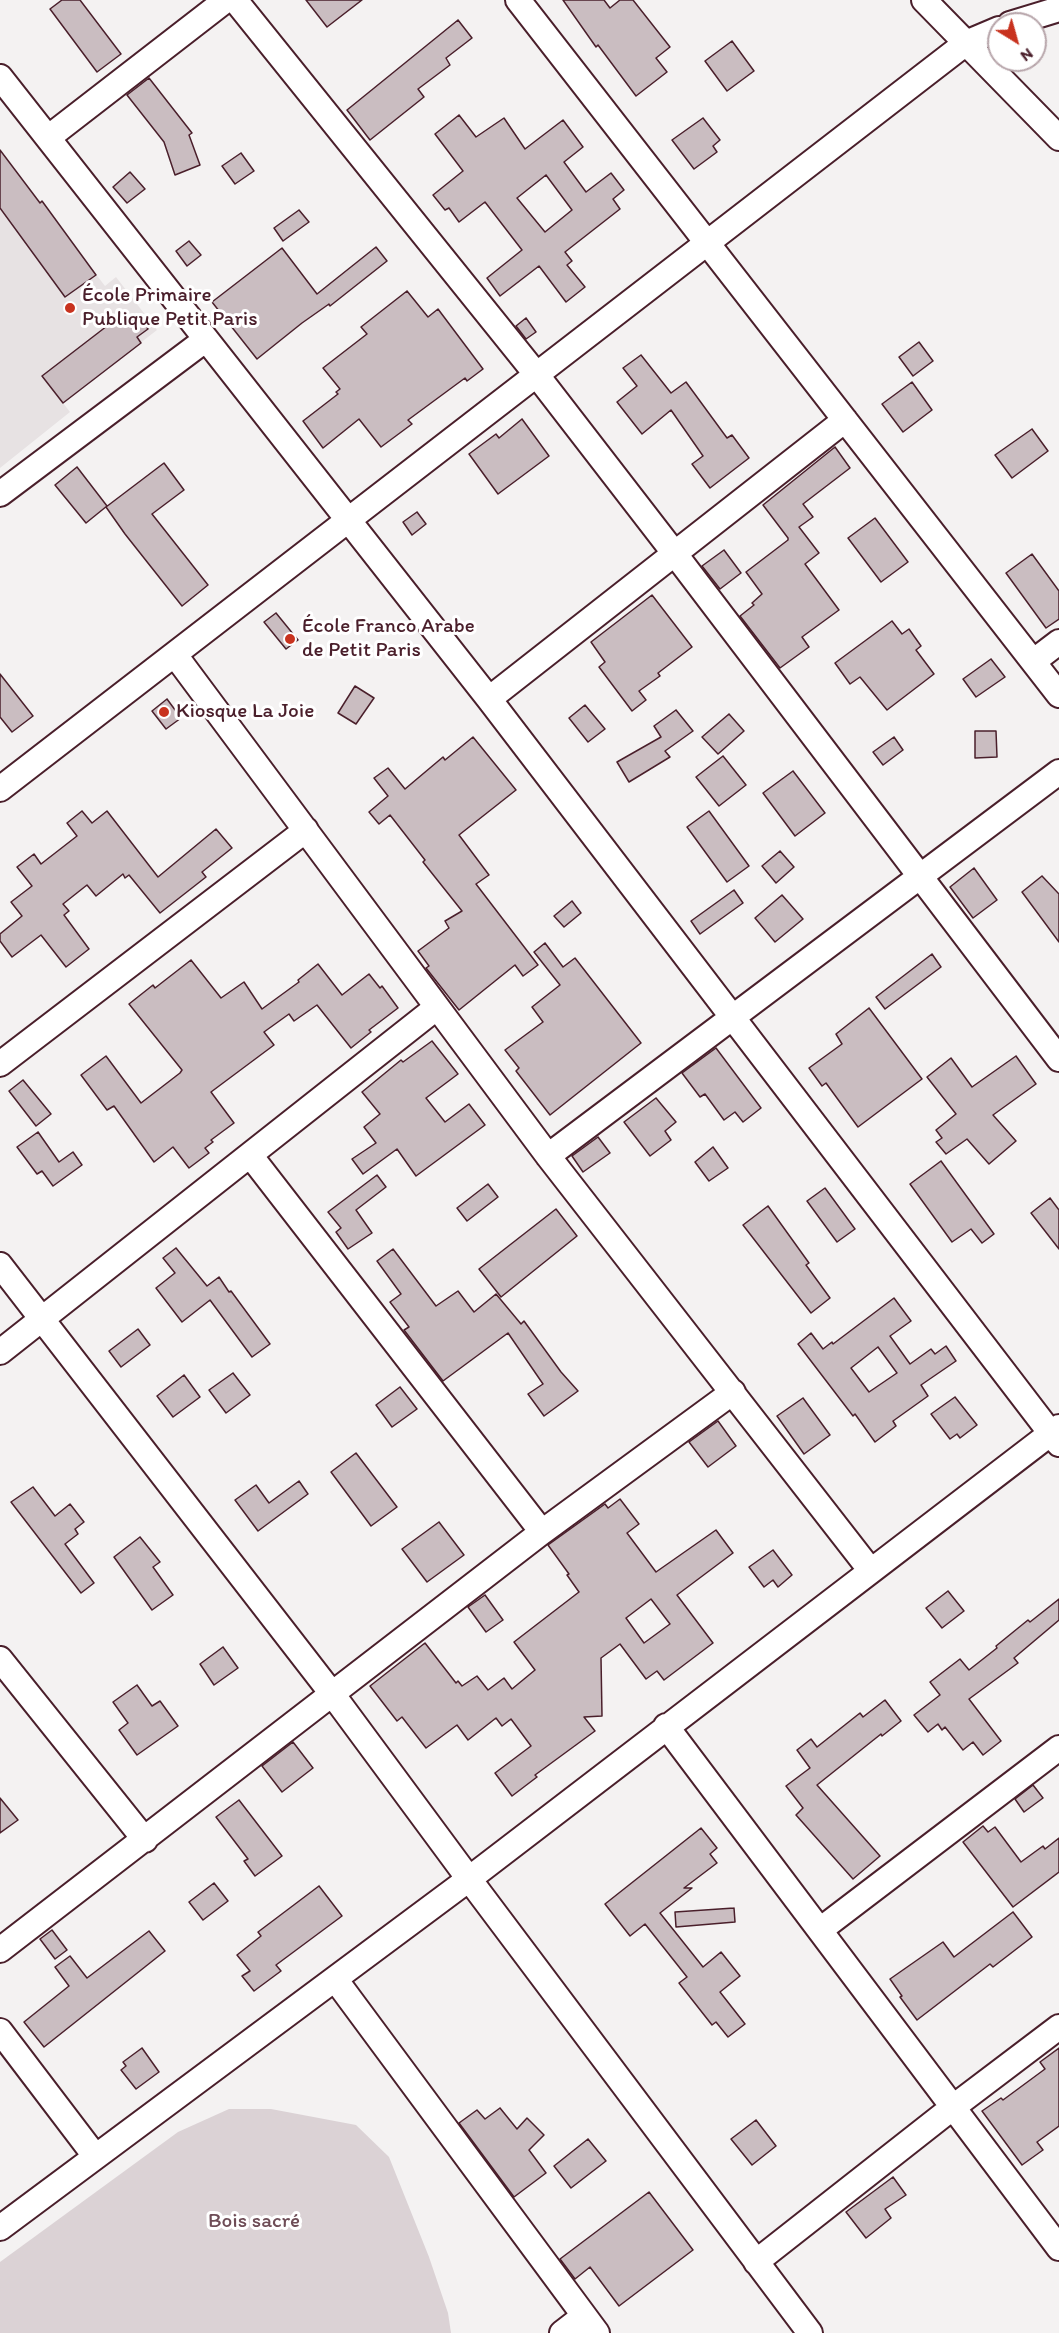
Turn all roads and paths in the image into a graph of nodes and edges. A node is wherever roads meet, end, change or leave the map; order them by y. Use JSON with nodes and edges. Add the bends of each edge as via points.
{"nodes":[{"id":1,"x":226,"y":0,"type":"edge"},
{"id":2,"x":235,"y":0,"type":"edge"},
{"id":3,"x":518,"y":0,"type":"edge"},
{"id":4,"x":924,"y":0,"type":"edge"},
{"id":5,"x":987,"y":34,"type":"edge"},
{"id":6,"x":966,"y":43,"type":"junction"},
{"id":7,"x":0,"y":77,"type":"edge"},
{"id":8,"x":49,"y":137,"type":"junction"},
{"id":9,"x":1059,"y":138,"type":"edge"},
{"id":10,"x":708,"y":242,"type":"junction"},
{"id":11,"x":205,"y":340,"type":"junction"},
{"id":12,"x":536,"y":374,"type":"junction"},
{"id":13,"x":845,"y":420,"type":"junction"},
{"id":14,"x":0,"y":494,"type":"edge"},
{"id":15,"x":347,"y":521,"type":"junction"},
{"id":16,"x":675,"y":554,"type":"junction"},
{"id":17,"x":1059,"y":642,"type":"edge"},
{"id":18,"x":175,"y":655,"type":"junction"},
{"id":19,"x":1034,"y":661,"type":"junction"},
{"id":20,"x":1059,"y":695,"type":"edge"},
{"id":21,"x":489,"y":699,"type":"junction"},
{"id":22,"x":1059,"y":772,"type":"edge"},
{"id":23,"x":0,"y":789,"type":"edge"},
{"id":24,"x":306,"y":830,"type":"junction"},
{"id":25,"x":920,"y":876,"type":"junction"},
{"id":26,"x":436,"y":1008,"type":"junction"},
{"id":27,"x":731,"y":1017,"type":"junction"},
{"id":28,"x":1059,"y":1059,"type":"edge"},
{"id":29,"x":0,"y":1064,"type":"edge"},
{"id":30,"x":250,"y":1155,"type":"junction"},
{"id":31,"x":548,"y":1156,"type":"junction"},
{"id":32,"x":0,"y":1265,"type":"edge"},
{"id":33,"x":41,"y":1320,"type":"junction"},
{"id":34,"x":0,"y":1352,"type":"edge"},
{"id":35,"x":733,"y":1392,"type":"junction"},
{"id":36,"x":1056,"y":1435,"type":"edge"},
{"id":37,"x":542,"y":1532,"type":"junction"},
{"id":38,"x":871,"y":1571,"type":"junction"},
{"id":39,"x":0,"y":1659,"type":"edge"},
{"id":40,"x":333,"y":1695,"type":"junction"},
{"id":41,"x":666,"y":1726,"type":"junction"},
{"id":42,"x":1059,"y":1748,"type":"edge"},
{"id":43,"x":145,"y":1840,"type":"junction"},
{"id":44,"x":469,"y":1879,"type":"junction"},
{"id":45,"x":820,"y":1930,"type":"junction"},
{"id":46,"x":0,"y":1950,"type":"edge"},
{"id":47,"x":334,"y":1979,"type":"junction"},
{"id":48,"x":1059,"y":2027,"type":"edge"},
{"id":49,"x":0,"y":2031,"type":"edge"},
{"id":50,"x":952,"y":2108,"type":"junction"},
{"id":51,"x":95,"y":2157,"type":"junction"},
{"id":52,"x":0,"y":2228,"type":"edge"},
{"id":53,"x":1059,"y":2248,"type":"edge"},
{"id":54,"x":756,"y":2262,"type":"junction"},
{"id":55,"x":590,"y":2324,"type":"edge"},
{"id":56,"x":562,"y":2333,"type":"edge"},
{"id":57,"x":810,"y":2333,"type":"edge"}],
"edges":[{"from":1,"to":8,"type":"street"},
{"from":2,"to":12,"type":"street"},
{"from":3,"to":10,"type":"street"},
{"from":4,"to":6,"type":"street"},
{"from":5,"to":6,"type":"street"},
{"from":6,"to":9,"type":"street"},
{"from":6,"to":10,"type":"street"},
{"from":7,"to":8,"type":"street"},
{"from":8,"to":11,"type":"street"},
{"from":10,"to":12,"type":"street"},
{"from":10,"to":13,"type":"street"},
{"from":11,"to":14,"type":"street"},
{"from":11,"to":15,"type":"street"},
{"from":12,"to":15,"type":"street"},
{"from":12,"to":16,"type":"street"},
{"from":13,"to":16,"type":"street"},
{"from":13,"to":19,"type":"street"},
{"from":15,"to":18,"type":"street"},
{"from":15,"to":21,"type":"street"},
{"from":16,"to":21,"type":"street"},
{"from":16,"to":25,"type":"street"},
{"from":17,"to":19,"type":"street"},
{"from":18,"to":23,"type":"street"},
{"from":18,"to":24,"type":"street"},
{"from":19,"to":20,"type":"street"},
{"from":21,"to":27,"type":"street"},
{"from":22,"to":25,"type":"street"},
{"from":24,"to":26,"type":"street"},
{"from":24,"to":29,"type":"street"},
{"from":25,"to":27,"type":"street"},
{"from":25,"to":28,"type":"street"},
{"from":26,"to":30,"type":"street"},
{"from":26,"to":31,"type":"street"},
{"from":27,"to":31,"type":"street"},
{"from":27,"to":36,"type":"street"},
{"from":30,"to":33,"type":"street"},
{"from":30,"to":37,"type":"street"},
{"from":31,"to":35,"type":"street"},
{"from":32,"to":33,"type":"street"},
{"from":33,"to":34,"type":"street"},
{"from":33,"to":40,"type":"street"},
{"from":35,"to":37,"type":"street"},
{"from":35,"to":38,"type":"street"},
{"from":36,"to":38,"type":"street"},
{"from":37,"to":40,"type":"street"},
{"from":38,"to":41,"type":"street"},
{"from":39,"to":43,"type":"street"},
{"from":40,"to":43,"type":"street"},
{"from":40,"to":44,"type":"street"},
{"from":41,"to":44,"type":"street"},
{"from":41,"to":45,"type":"street"},
{"from":42,"to":45,"type":"street"},
{"from":43,"to":46,"type":"street"},
{"from":44,"to":47,"type":"street"},
{"from":44,"to":54,"type":"street"},
{"from":45,"to":50,"type":"street"},
{"from":47,"to":51,"type":"street"},
{"from":47,"to":55,"type":"street"},
{"from":48,"to":50,"type":"street"},
{"from":49,"to":51,"type":"street"},
{"from":50,"to":53,"type":"street"},
{"from":50,"to":54,"type":"street"},
{"from":51,"to":52,"type":"street"},
{"from":54,"to":57,"type":"street"},
{"from":55,"to":56,"type":"street"}]}
